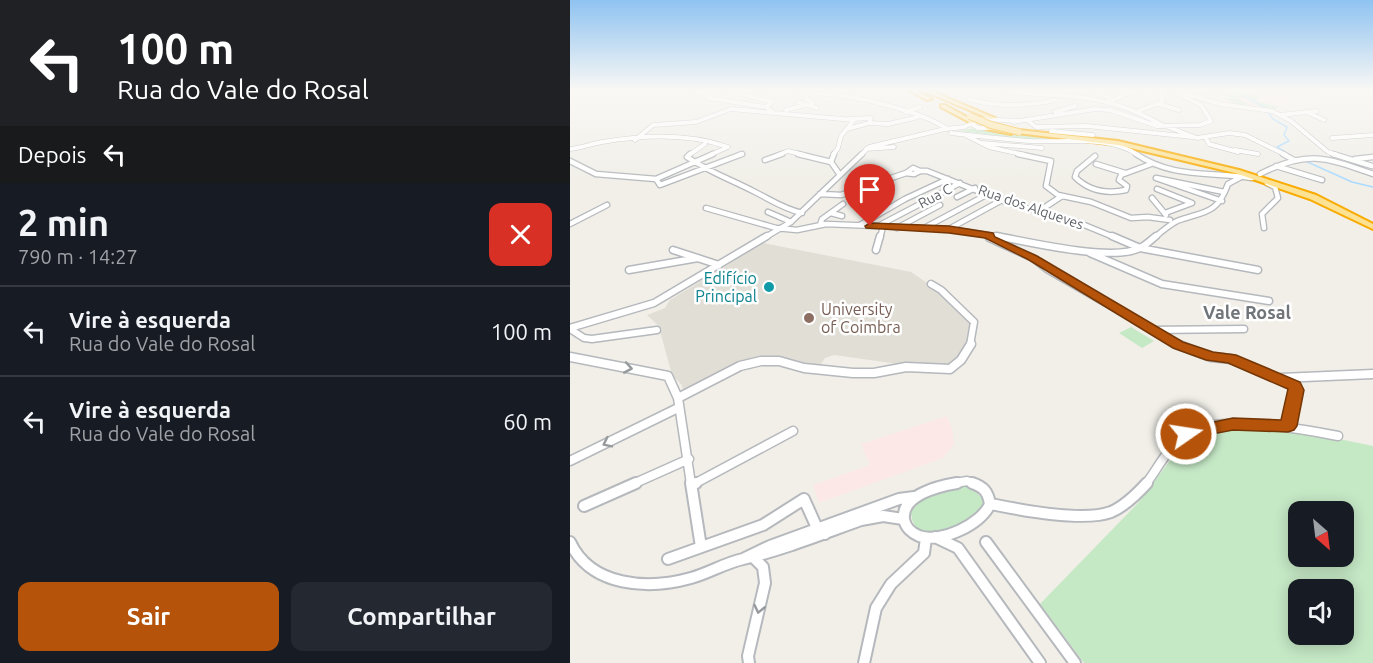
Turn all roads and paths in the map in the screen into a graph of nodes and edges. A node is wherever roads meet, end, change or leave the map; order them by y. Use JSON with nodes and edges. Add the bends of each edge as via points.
{"nodes":[{"id":1,"x":699,"y":121,"type":"edge"},
{"id":2,"x":853,"y":121,"type":"edge"},
{"id":3,"x":901,"y":121,"type":"edge"},
{"id":4,"x":932,"y":121,"type":"edge"},
{"id":5,"x":967,"y":121,"type":"edge"},
{"id":6,"x":973,"y":121,"type":"edge"},
{"id":7,"x":978,"y":121,"type":"edge"},
{"id":8,"x":1001,"y":121,"type":"edge"},
{"id":9,"x":1024,"y":121,"type":"edge"},
{"id":10,"x":1028,"y":121,"type":"edge"},
{"id":11,"x":1140,"y":121,"type":"edge"},
{"id":12,"x":1156,"y":121,"type":"edge"},
{"id":13,"x":1211,"y":121,"type":"edge"},
{"id":14,"x":1288,"y":121,"type":"edge"},
{"id":15,"x":869,"y":123,"type":"joint"},
{"id":16,"x":1013,"y":125,"type":"junction"},
{"id":17,"x":1165,"y":126,"type":"junction"},
{"id":18,"x":1036,"y":127,"type":"junction"},
{"id":19,"x":978,"y":128,"type":"junction"},
{"id":20,"x":988,"y":128,"type":"junction"},
{"id":21,"x":847,"y":129,"type":"junction"},
{"id":22,"x":945,"y":130,"type":"junction"},
{"id":23,"x":961,"y":133,"type":"junction"},
{"id":24,"x":1372,"y":134,"type":"edge"},
{"id":25,"x":1093,"y":135,"type":"dead end"},
{"id":26,"x":1192,"y":137,"type":"junction"},
{"id":27,"x":1074,"y":138,"type":"junction"},
{"id":28,"x":1332,"y":138,"type":"dead end"},
{"id":29,"x":1207,"y":139,"type":"junction"},
{"id":30,"x":634,"y":141,"type":"junction"},
{"id":31,"x":981,"y":143,"type":"junction"},
{"id":32,"x":705,"y":144,"type":"dead end"},
{"id":33,"x":728,"y":147,"type":"junction"},
{"id":34,"x":1042,"y":148,"type":"dead end"},
{"id":35,"x":570,"y":149,"type":"edge"},
{"id":36,"x":866,"y":149,"type":"junction"},
{"id":37,"x":895,"y":149,"type":"dead end"},
{"id":38,"x":1258,"y":154,"type":"dead end"},
{"id":39,"x":1095,"y":156,"type":"dead end"},
{"id":40,"x":1373,"y":157,"type":"edge"},
{"id":41,"x":1352,"y":159,"type":"junction"},
{"id":42,"x":696,"y":160,"type":"junction"},
{"id":43,"x":765,"y":160,"type":"dead end"},
{"id":44,"x":1294,"y":160,"type":"junction"},
{"id":45,"x":570,"y":161,"type":"edge"},
{"id":46,"x":1346,"y":163,"type":"junction"},
{"id":47,"x":833,"y":164,"type":"junction"},
{"id":48,"x":1096,"y":164,"type":"dead end"},
{"id":49,"x":1151,"y":165,"type":"junction"},
{"id":50,"x":849,"y":166,"type":"junction"},
{"id":51,"x":1276,"y":166,"type":"junction"},
{"id":52,"x":1372,"y":166,"type":"edge"},
{"id":53,"x":705,"y":168,"type":"junction"},
{"id":54,"x":1125,"y":172,"type":"junction"},
{"id":55,"x":1260,"y":174,"type":"dead end"},
{"id":56,"x":1373,"y":174,"type":"edge"},
{"id":57,"x":840,"y":175,"type":"junction"},
{"id":58,"x":1241,"y":177,"type":"junction"},
{"id":59,"x":948,"y":178,"type":"junction"},
{"id":60,"x":656,"y":180,"type":"junction"},
{"id":61,"x":1322,"y":180,"type":"dead end"},
{"id":62,"x":960,"y":183,"type":"junction"},
{"id":63,"x":975,"y":188,"type":"junction"},
{"id":64,"x":1156,"y":189,"type":"dead end"},
{"id":65,"x":1224,"y":192,"type":"junction"},
{"id":66,"x":820,"y":194,"type":"junction"},
{"id":67,"x":988,"y":194,"type":"junction"},
{"id":68,"x":1062,"y":196,"type":"junction"},
{"id":69,"x":957,"y":197,"type":"dead end"},
{"id":70,"x":1152,"y":198,"type":"dead end"},
{"id":71,"x":1002,"y":200,"type":"junction"},
{"id":72,"x":1222,"y":201,"type":"junction"},
{"id":73,"x":843,"y":204,"type":"dead end"},
{"id":74,"x":607,"y":205,"type":"dead end"},
{"id":75,"x":940,"y":205,"type":"dead end"},
{"id":76,"x":706,"y":208,"type":"dead end"},
{"id":77,"x":1038,"y":211,"type":"junction"},
{"id":78,"x":768,"y":212,"type":"dead end"},
{"id":79,"x":802,"y":213,"type":"junction"},
{"id":80,"x":831,"y":213,"type":"junction"},
{"id":81,"x":1165,"y":213,"type":"junction"},
{"id":82,"x":842,"y":216,"type":"dead end"},
{"id":83,"x":1173,"y":221,"type":"junction"},
{"id":84,"x":791,"y":222,"type":"junction"},
{"id":85,"x":570,"y":224,"type":"edge"},
{"id":86,"x":820,"y":225,"type":"junction"},
{"id":87,"x":860,"y":225,"type":"junction"},
{"id":88,"x":1373,"y":225,"type":"edge"},
{"id":89,"x":880,"y":227,"type":"junction"},
{"id":90,"x":781,"y":228,"type":"junction"},
{"id":91,"x":896,"y":228,"type":"junction"},
{"id":92,"x":922,"y":228,"type":"junction"},
{"id":93,"x":1264,"y":228,"type":"dead end"},
{"id":94,"x":949,"y":229,"type":"junction"},
{"id":95,"x":986,"y":235,"type":"junction"},
{"id":96,"x":1140,"y":248,"type":"junction"},
{"id":97,"x":673,"y":250,"type":"dead end"},
{"id":98,"x":876,"y":250,"type":"dead end"},
{"id":99,"x":1089,"y":251,"type":"junction"},
{"id":100,"x":698,"y":258,"type":"junction"},
{"id":101,"x":719,"y":266,"type":"junction"},
{"id":102,"x":629,"y":270,"type":"dead end"},
{"id":103,"x":1258,"y":270,"type":"dead end"},
{"id":104,"x":931,"y":284,"type":"dead end"},
{"id":105,"x":1269,"y":301,"type":"dead end"},
{"id":106,"x":570,"y":328,"type":"edge"},
{"id":107,"x":1245,"y":329,"type":"dead end"},
{"id":108,"x":657,"y":330,"type":"dead end"},
{"id":109,"x":1151,"y":330,"type":"junction"},
{"id":110,"x":570,"y":357,"type":"edge"},
{"id":111,"x":1373,"y":374,"type":"edge"},
{"id":112,"x":1281,"y":378,"type":"junction"},
{"id":113,"x":678,"y":403,"type":"junction"},
{"id":114,"x":1288,"y":426,"type":"junction"},
{"id":115,"x":793,"y":431,"type":"dead end"},
{"id":116,"x":1338,"y":436,"type":"dead end"},
{"id":117,"x":689,"y":459,"type":"junction"},
{"id":118,"x":570,"y":461,"type":"edge"},
{"id":119,"x":692,"y":485,"type":"junction"},
{"id":120,"x":915,"y":497,"type":"junction"},
{"id":121,"x":991,"y":504,"type":"junction"},
{"id":122,"x":584,"y":506,"type":"dead end"},
{"id":123,"x":903,"y":519,"type":"junction"},
{"id":124,"x":821,"y":531,"type":"junction"},
{"id":125,"x":954,"y":531,"type":"junction"},
{"id":126,"x":930,"y":538,"type":"junction"},
{"id":127,"x":570,"y":542,"type":"edge"},
{"id":128,"x":986,"y":542,"type":"dead end"},
{"id":129,"x":701,"y":547,"type":"junction"},
{"id":130,"x":958,"y":548,"type":"junction"},
{"id":131,"x":668,"y":559,"type":"dead end"},
{"id":132,"x":748,"y":559,"type":"junction"},
{"id":133,"x":749,"y":663,"type":"edge"},
{"id":134,"x":864,"y":663,"type":"edge"},
{"id":135,"x":1040,"y":663,"type":"edge"},
{"id":136,"x":1075,"y":663,"type":"edge"}],
"edges":[{"from":1,"to":30,"type":"street","via":[[653,125]]},
{"from":2,"to":21,"type":"street"},
{"from":3,"to":15,"type":"street"},
{"from":4,"to":22,"type":"street"},
{"from":5,"to":22,"type":"street"},
{"from":6,"to":19,"type":"street"},
{"from":7,"to":16,"type":"highway","bridge":true},
{"from":8,"to":16,"type":"street"},
{"from":9,"to":16,"type":"street"},
{"from":10,"to":18,"type":"street"},
{"from":11,"to":17,"type":"street"},
{"from":12,"to":17,"type":"street"},
{"from":13,"to":17,"type":"street"},
{"from":14,"to":41,"type":"street","via":[[1328,152]]},
{"from":15,"to":21,"type":"street"},
{"from":16,"to":20,"type":"street"},
{"from":16,"to":27,"type":"highway"},
{"from":16,"to":88,"type":"highway","via":[[1127,142],[1250,173],[1316,195]]},
{"from":17,"to":26,"type":"street"},
{"from":18,"to":25,"type":"street"},
{"from":18,"to":26,"type":"street","via":[[1088,126]]},
{"from":19,"to":20,"type":"street"},
{"from":19,"to":22,"type":"street"},
{"from":20,"to":27,"type":"highway"},
{"from":21,"to":47,"type":"street","via":[[831,157]]},
{"from":22,"to":23,"type":"street"},
{"from":22,"to":36,"type":"street"},
{"from":23,"to":31,"type":"street"},
{"from":23,"to":49,"type":"street","via":[[1030,141],[1098,142],[1132,151]]},
{"from":24,"to":28,"type":"street"},
{"from":26,"to":29,"type":"street"},
{"from":27,"to":88,"type":"highway","via":[[1132,146],[1261,178]]},
{"from":29,"to":38,"type":"street","via":[[1207,143]]},
{"from":29,"to":44,"type":"street","via":[[1229,133],[1245,135]]},
{"from":30,"to":33,"type":"street","via":[[694,138]]},
{"from":30,"to":35,"type":"street"},
{"from":31,"to":34,"type":"street"},
{"from":31,"to":68,"type":"street","via":[[1051,161],[1046,186]]},
{"from":32,"to":42,"type":"street","via":[[687,154]]},
{"from":33,"to":42,"type":"street"},
{"from":33,"to":53,"type":"street","via":[[742,154]]},
{"from":36,"to":37,"type":"street"},
{"from":36,"to":50,"type":"street"},
{"from":39,"to":54,"type":"street","via":[[1075,174],[1080,182],[1104,191],[1123,191],[1128,188],[1119,177]]},
{"from":40,"to":41,"type":"street"},
{"from":41,"to":46,"type":"street"},
{"from":41,"to":52,"type":"street"},
{"from":42,"to":53,"type":"street"},
{"from":42,"to":60,"type":"street"},
{"from":43,"to":47,"type":"street","via":[[788,151]]},
{"from":44,"to":46,"type":"street"},
{"from":44,"to":51,"type":"street"},
{"from":45,"to":60,"type":"street","via":[[596,174]]},
{"from":46,"to":56,"type":"street"},
{"from":47,"to":50,"type":"street"},
{"from":47,"to":57,"type":"street"},
{"from":48,"to":54,"type":"street"},
{"from":49,"to":54,"type":"street"},
{"from":49,"to":58,"type":"street","via":[[1184,173]]},
{"from":50,"to":57,"type":"street"},
{"from":51,"to":55,"type":"street"},
{"from":51,"to":61,"type":"street"},
{"from":53,"to":60,"type":"street","via":[[660,185]]},
{"from":53,"to":79,"type":"street","via":[[787,210]]},
{"from":57,"to":66,"type":"street"},
{"from":58,"to":65,"type":"street","via":[[1228,184]]},
{"from":58,"to":93,"type":"street","via":[[1274,186],[1277,192],[1276,201],[1262,214]]},
{"from":59,"to":62,"type":"street","name":"Rua dos Alqueves"},
{"from":59,"to":66,"type":"street","name":"Rua dos Alqueves","via":[[913,168],[841,195]]},
{"from":59,"to":87,"type":"street"},
{"from":62,"to":63,"type":"street","name":"Rua dos Alqueves"},
{"from":62,"to":89,"type":"street","name":"Rua C"},
{"from":63,"to":67,"type":"street","name":"Rua dos Alqueves"},
{"from":63,"to":69,"type":"street"},
{"from":64,"to":81,"type":"street","via":[[1192,203]]},
{"from":65,"to":72,"type":"street"},
{"from":65,"to":72,"type":"street","via":[[1156,178]]},
{"from":66,"to":79,"type":"street"},
{"from":67,"to":71,"type":"street","name":"Rua dos Alqueves"},
{"from":67,"to":92,"type":"street"},
{"from":68,"to":77,"type":"street"},
{"from":68,"to":83,"type":"street","via":[[1097,204],[1131,218]]},
{"from":70,"to":81,"type":"street"},
{"from":71,"to":77,"type":"street","name":"Rua dos Alqueves"},
{"from":71,"to":94,"type":"street"},
{"from":72,"to":83,"type":"street","via":[[1207,213]]},
{"from":73,"to":80,"type":"street"},
{"from":74,"to":85,"type":"street"},
{"from":75,"to":91,"type":"street"},
{"from":76,"to":90,"type":"street"},
{"from":77,"to":96,"type":"street","name":"Rua dos Alqueves"},
{"from":78,"to":84,"type":"street"},
{"from":79,"to":84,"type":"street"},
{"from":80,"to":82,"type":"street"},
{"from":80,"to":86,"type":"street"},
{"from":81,"to":83,"type":"street"},
{"from":83,"to":96,"type":"street"},
{"from":84,"to":90,"type":"street"},
{"from":86,"to":87,"type":"street"},
{"from":86,"to":90,"type":"street","via":[[797,230]]},
{"from":87,"to":89,"type":"street"},
{"from":89,"to":91,"type":"street"},
{"from":89,"to":98,"type":"street"},
{"from":90,"to":101,"type":"street"},
{"from":91,"to":92,"type":"street"},
{"from":92,"to":94,"type":"street"},
{"from":94,"to":95,"type":"street"},
{"from":95,"to":99,"type":"street"},
{"from":95,"to":109,"type":"street","via":[[1033,258]]},
{"from":96,"to":99,"type":"street","via":[[1120,253]]},
{"from":96,"to":103,"type":"street"},
{"from":97,"to":100,"type":"street"},
{"from":99,"to":105,"type":"street","via":[[1162,284]]},
{"from":100,"to":101,"type":"street"},
{"from":100,"to":102,"type":"street"},
{"from":101,"to":106,"type":"street","via":[[642,309]]},
{"from":104,"to":113,"type":"street","via":[[974,322],[971,346],[950,369],[906,367],[853,373],[761,361],[740,366]]},
{"from":106,"to":108,"type":"street","via":[[592,339]]},
{"from":107,"to":109,"type":"street"},
{"from":109,"to":112,"type":"street","via":[[1178,345]]},
{"from":110,"to":113,"type":"street","one_way":true,"via":[[668,376]]},
{"from":111,"to":112,"type":"street"},
{"from":112,"to":114,"type":"street","via":[[1296,390]]},
{"from":113,"to":117,"type":"street"},
{"from":113,"to":118,"type":"street","one_way":true},
{"from":114,"to":116,"type":"street"},
{"from":114,"to":121,"type":"street","via":[[1233,424],[1186,434],[1135,495],[1123,506],[1103,514],[1020,510]]},
{"from":115,"to":119,"type":"street"},
{"from":117,"to":119,"type":"street"},
{"from":117,"to":122,"type":"street"},
{"from":119,"to":129,"type":"street"},
{"from":120,"to":121,"type":"street","via":[[967,481],[984,489]]},
{"from":120,"to":123,"type":"street"},
{"from":120,"to":124,"type":"street","via":[[898,499]]},
{"from":121,"to":125,"type":"street","via":[[979,521]]},
{"from":123,"to":124,"type":"street","via":[[883,516]]},
{"from":123,"to":126,"type":"street","via":[[908,529]]},
{"from":124,"to":129,"type":"street","via":[[804,499],[763,525]]},
{"from":124,"to":132,"type":"street"},
{"from":125,"to":126,"type":"street"},
{"from":125,"to":130,"type":"street"},
{"from":126,"to":130,"type":"street"},
{"from":126,"to":134,"type":"street","via":[[924,553],[891,584],[876,608]]},
{"from":127,"to":132,"type":"street","via":[[573,553],[597,574],[627,583],[672,582]]},
{"from":128,"to":136,"type":"street"},
{"from":129,"to":131,"type":"street"},
{"from":130,"to":135,"type":"street"},
{"from":132,"to":133,"type":"street","one_way":true,"via":[[763,567],[765,583]]}]}
